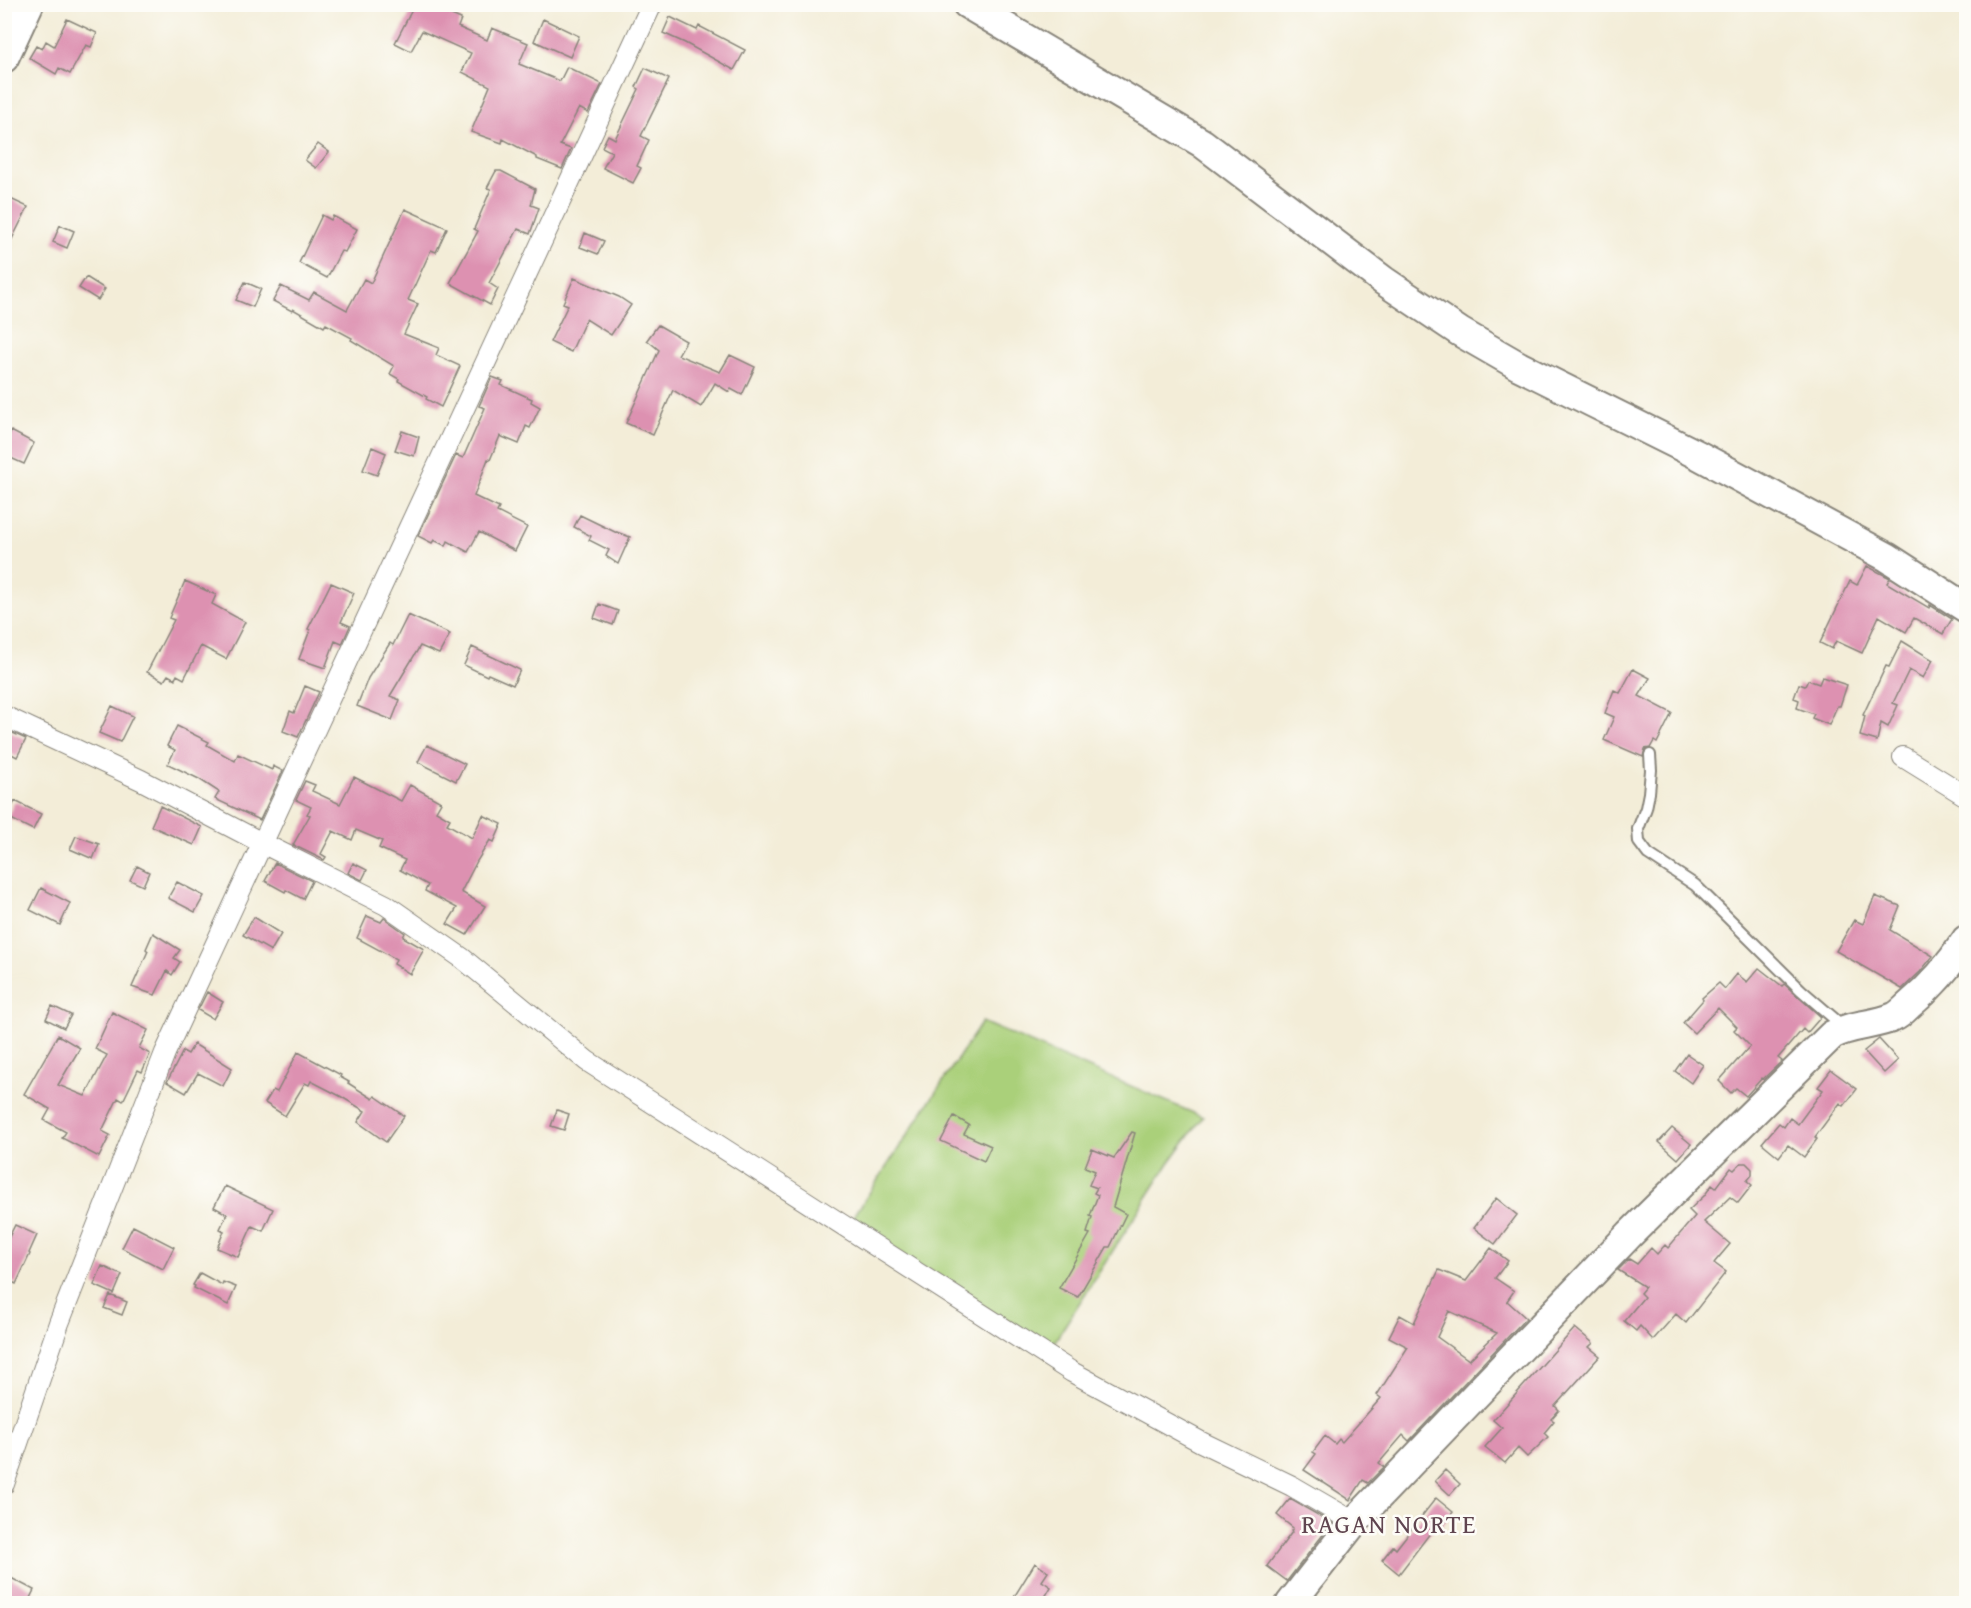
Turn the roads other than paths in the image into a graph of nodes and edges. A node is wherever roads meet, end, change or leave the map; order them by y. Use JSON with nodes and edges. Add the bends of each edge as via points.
{"nodes":[{"id":1,"x":29,"y":4,"type":"edge"},
{"id":2,"x":652,"y":4,"type":"edge"},
{"id":3,"x":967,"y":4,"type":"edge"},
{"id":4,"x":4,"y":58,"type":"edge"},
{"id":5,"x":1966,"y":608,"type":"edge"},
{"id":6,"x":4,"y":716,"type":"edge"},
{"id":7,"x":1650,"y":755,"type":"dead end"},
{"id":8,"x":1902,"y":758,"type":"dead end"},
{"id":9,"x":1966,"y":796,"type":"edge"},
{"id":10,"x":262,"y":843,"type":"junction"},
{"id":11,"x":1966,"y":940,"type":"edge"},
{"id":12,"x":1845,"y":1028,"type":"junction"},
{"id":13,"x":4,"y":1484,"type":"edge"},
{"id":14,"x":1354,"y":1522,"type":"junction"},
{"id":15,"x":1290,"y":1604,"type":"edge"}],
"edges":[{"from":1,"to":4,"type":"street"},
{"from":2,"to":10,"type":"street"},
{"from":3,"to":5,"type":"street","via":[[1202,143],[1384,281],[1460,332],[1887,557]]},
{"from":6,"to":10,"type":"street","via":[[141,780]]},
{"from":7,"to":12,"type":"lane","via":[[1649,793],[1638,829],[1639,842],[1648,854],[1695,885]]},
{"from":8,"to":9,"type":"street"},
{"from":10,"to":13,"type":"street","via":[[165,1053],[59,1323]]},
{"from":10,"to":14,"type":"street","via":[[386,905],[462,958],[587,1061],[1072,1372]]},
{"from":11,"to":12,"type":"street","via":[[1924,993],[1896,1017]]},
{"from":12,"to":14,"type":"street","via":[[1832,1035],[1630,1234]]},
{"from":14,"to":15,"type":"street"}]}
